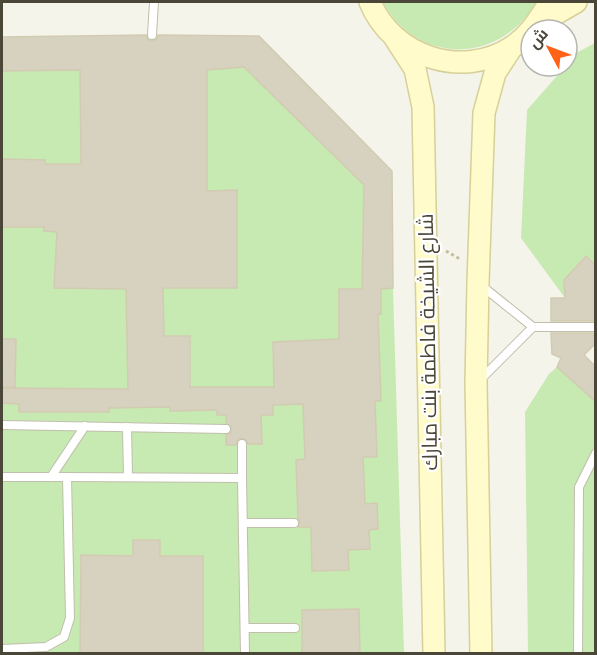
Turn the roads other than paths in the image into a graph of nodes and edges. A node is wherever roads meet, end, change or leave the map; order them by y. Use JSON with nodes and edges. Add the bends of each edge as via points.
{"nodes":[{"id":1,"x":154,"y":2,"type":"edge"},
{"id":2,"x":353,"y":2,"type":"edge"},
{"id":3,"x":550,"y":2,"type":"edge"},
{"id":4,"x":576,"y":2,"type":"edge"},
{"id":5,"x":372,"y":8,"type":"edge"},
{"id":6,"x":540,"y":18,"type":"edge"},
{"id":7,"x":549,"y":18,"type":"edge"},
{"id":8,"x":152,"y":35,"type":"dead end"},
{"id":9,"x":395,"y":38,"type":"junction"},
{"id":10,"x":519,"y":41,"type":"edge"},
{"id":11,"x":512,"y":47,"type":"junction"},
{"id":12,"x":477,"y":282,"type":"junction"},
{"id":13,"x":533,"y":327,"type":"junction"},
{"id":14,"x":596,"y":327,"type":"edge"},
{"id":15,"x":476,"y":383,"type":"junction"},
{"id":16,"x":2,"y":425,"type":"edge"},
{"id":17,"x":85,"y":426,"type":"junction"},
{"id":18,"x":126,"y":427,"type":"junction"},
{"id":19,"x":226,"y":429,"type":"dead end"},
{"id":20,"x":242,"y":444,"type":"dead end"},
{"id":21,"x":596,"y":453,"type":"edge"},
{"id":22,"x":2,"y":477,"type":"edge"},
{"id":23,"x":51,"y":477,"type":"junction"},
{"id":24,"x":67,"y":477,"type":"junction"},
{"id":25,"x":128,"y":477,"type":"junction"},
{"id":26,"x":242,"y":478,"type":"junction"},
{"id":27,"x":243,"y":523,"type":"junction"},
{"id":28,"x":294,"y":523,"type":"dead end"},
{"id":29,"x":244,"y":628,"type":"junction"},
{"id":30,"x":296,"y":628,"type":"dead end"},
{"id":31,"x":2,"y":649,"type":"edge"},
{"id":32,"x":245,"y":654,"type":"edge"},
{"id":33,"x":434,"y":654,"type":"edge"},
{"id":34,"x":482,"y":654,"type":"edge"},
{"id":35,"x":578,"y":654,"type":"edge"}],
"edges":[{"from":1,"to":8,"type":"lane"},
{"from":2,"to":5,"type":"main road"},
{"from":3,"to":6,"type":"main road"},
{"from":4,"to":7,"type":"main road"},
{"from":5,"to":9,"type":"main road"},
{"from":9,"to":11,"type":"main road","via":[[416,52],[439,60],[464,62],[489,58]]},
{"from":9,"to":33,"type":"main road","name":"شارع الشيخة فاطمة بنت مبارك","via":[[415,69],[423,107]]},
{"from":10,"to":11,"type":"main road"},
{"from":11,"to":12,"type":"main road","via":[[495,73],[484,113]]},
{"from":12,"to":13,"type":"lane"},
{"from":12,"to":15,"type":"main road"},
{"from":13,"to":14,"type":"lane"},
{"from":13,"to":15,"type":"lane"},
{"from":15,"to":34,"type":"main road"},
{"from":16,"to":17,"type":"lane"},
{"from":17,"to":18,"type":"lane"},
{"from":17,"to":23,"type":"lane"},
{"from":18,"to":19,"type":"lane"},
{"from":18,"to":25,"type":"lane"},
{"from":20,"to":26,"type":"lane"},
{"from":21,"to":35,"type":"lane","via":[[579,487]]},
{"from":22,"to":23,"type":"lane"},
{"from":23,"to":24,"type":"lane"},
{"from":24,"to":25,"type":"lane"},
{"from":24,"to":31,"type":"lane","via":[[70,618],[64,637],[46,647]]},
{"from":25,"to":26,"type":"lane"},
{"from":26,"to":27,"type":"lane"},
{"from":27,"to":28,"type":"lane"},
{"from":27,"to":29,"type":"lane"},
{"from":29,"to":30,"type":"lane"},
{"from":29,"to":32,"type":"lane"}]}
